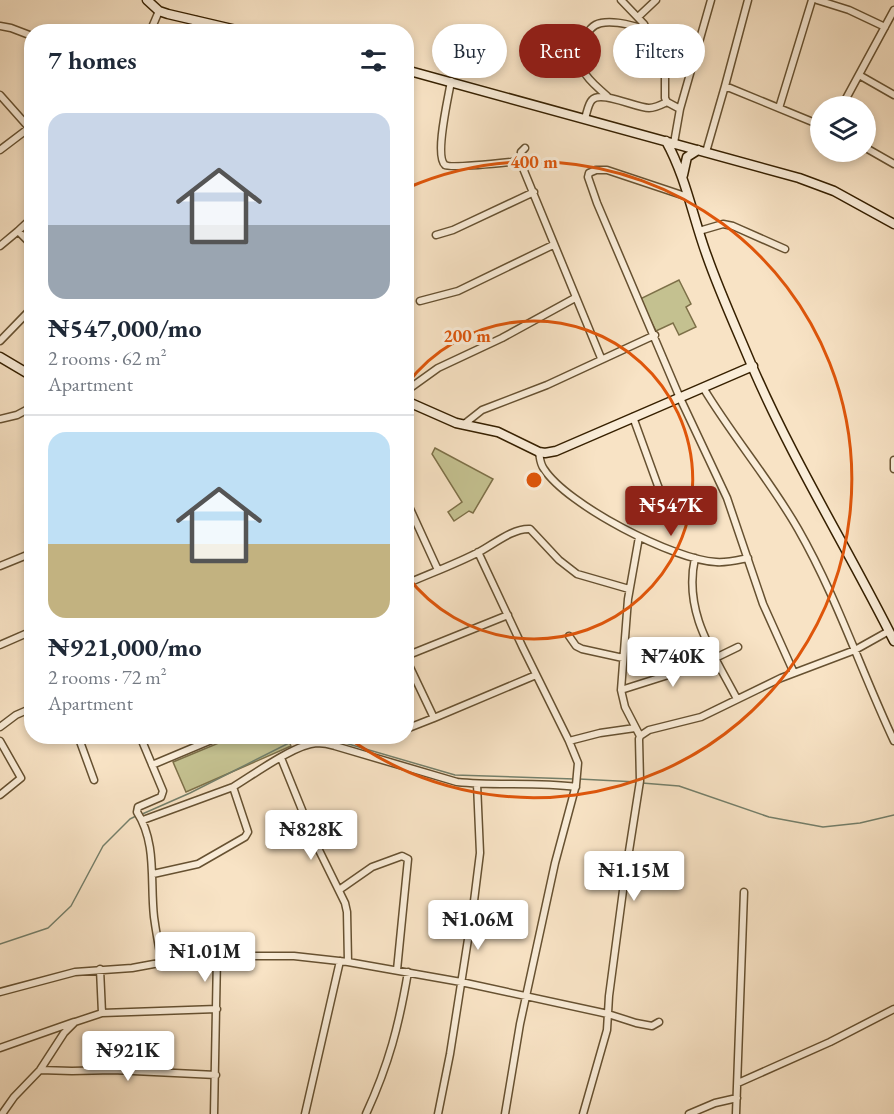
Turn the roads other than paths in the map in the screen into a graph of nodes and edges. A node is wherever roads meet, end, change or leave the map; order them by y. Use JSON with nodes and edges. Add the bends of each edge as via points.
{"nodes":[{"id":1,"x":147,"y":0,"type":"edge"},
{"id":2,"x":621,"y":0,"type":"edge"},
{"id":3,"x":656,"y":0,"type":"edge"},
{"id":4,"x":711,"y":0,"type":"edge"},
{"id":5,"x":748,"y":0,"type":"edge"},
{"id":6,"x":812,"y":0,"type":"edge"},
{"id":7,"x":817,"y":0,"type":"edge"},
{"id":8,"x":894,"y":10,"type":"edge"},
{"id":9,"x":159,"y":11,"type":"junction"},
{"id":10,"x":638,"y":17,"type":"junction"},
{"id":11,"x":196,"y":20,"type":"junction"},
{"id":12,"x":153,"y":24,"type":"edge"},
{"id":13,"x":195,"y":24,"type":"edge"},
{"id":14,"x":212,"y":24,"type":"edge"},
{"id":15,"x":623,"y":24,"type":"edge"},
{"id":16,"x":643,"y":24,"type":"edge"},
{"id":17,"x":0,"y":26,"type":"edge"},
{"id":18,"x":885,"y":27,"type":"junction"},
{"id":19,"x":24,"y":33,"type":"edge"},
{"id":20,"x":414,"y":72,"type":"edge"},
{"id":21,"x":859,"y":75,"type":"junction"},
{"id":22,"x":665,"y":78,"type":"edge"},
{"id":23,"x":451,"y":81,"type":"junction"},
{"id":24,"x":725,"y":86,"type":"junction"},
{"id":25,"x":894,"y":94,"type":"edge"},
{"id":26,"x":0,"y":95,"type":"edge"},
{"id":27,"x":847,"y":96,"type":"edge"},
{"id":28,"x":609,"y":97,"type":"junction"},
{"id":29,"x":667,"y":102,"type":"junction"},
{"id":30,"x":779,"y":108,"type":"junction"},
{"id":31,"x":680,"y":109,"type":"junction"},
{"id":32,"x":585,"y":118,"type":"junction"},
{"id":33,"x":810,"y":121,"type":"edge"},
{"id":34,"x":24,"y":122,"type":"edge"},
{"id":35,"x":24,"y":133,"type":"edge"},
{"id":36,"x":670,"y":142,"type":"junction"},
{"id":37,"x":525,"y":148,"type":"dead end"},
{"id":38,"x":0,"y":150,"type":"edge"},
{"id":39,"x":702,"y":151,"type":"junction"},
{"id":40,"x":876,"y":154,"type":"edge"},
{"id":41,"x":520,"y":161,"type":"junction"},
{"id":42,"x":894,"y":164,"type":"edge"},
{"id":43,"x":683,"y":176,"type":"junction"},
{"id":44,"x":534,"y":192,"type":"junction"},
{"id":45,"x":688,"y":197,"type":"junction"},
{"id":46,"x":894,"y":224,"type":"edge"},
{"id":47,"x":24,"y":225,"type":"edge"},
{"id":48,"x":18,"y":231,"type":"junction"},
{"id":49,"x":699,"y":231,"type":"junction"},
{"id":50,"x":436,"y":235,"type":"dead end"},
{"id":51,"x":24,"y":237,"type":"edge"},
{"id":52,"x":553,"y":245,"type":"junction"},
{"id":53,"x":0,"y":246,"type":"edge"},
{"id":54,"x":785,"y":249,"type":"dead end"},
{"id":55,"x":575,"y":298,"type":"junction"},
{"id":56,"x":420,"y":301,"type":"dead end"},
{"id":57,"x":24,"y":316,"type":"edge"},
{"id":58,"x":655,"y":335,"type":"junction"},
{"id":59,"x":0,"y":341,"type":"edge"},
{"id":60,"x":0,"y":357,"type":"edge"},
{"id":61,"x":601,"y":358,"type":"junction"},
{"id":62,"x":753,"y":366,"type":"junction"},
{"id":63,"x":24,"y":371,"type":"edge"},
{"id":64,"x":414,"y":385,"type":"edge"},
{"id":65,"x":704,"y":389,"type":"junction"},
{"id":66,"x":680,"y":398,"type":"junction"},
{"id":67,"x":414,"y":404,"type":"edge"},
{"id":68,"x":24,"y":411,"type":"edge"},
{"id":69,"x":633,"y":417,"type":"junction"},
{"id":70,"x":0,"y":419,"type":"edge"},
{"id":71,"x":463,"y":425,"type":"junction"},
{"id":72,"x":539,"y":452,"type":"junction"},
{"id":73,"x":894,"y":459,"type":"edge"},
{"id":74,"x":894,"y":469,"type":"edge"},
{"id":75,"x":678,"y":518,"type":"dead end"},
{"id":76,"x":414,"y":521,"type":"edge"},
{"id":77,"x":639,"y":537,"type":"junction"},
{"id":78,"x":478,"y":552,"type":"junction"},
{"id":79,"x":24,"y":556,"type":"edge"},
{"id":80,"x":694,"y":558,"type":"junction"},
{"id":81,"x":748,"y":558,"type":"junction"},
{"id":82,"x":0,"y":566,"type":"edge"},
{"id":83,"x":438,"y":570,"type":"junction"},
{"id":84,"x":414,"y":580,"type":"edge"},
{"id":85,"x":629,"y":589,"type":"junction"},
{"id":86,"x":508,"y":615,"type":"junction"},
{"id":87,"x":889,"y":631,"type":"junction"},
{"id":88,"x":24,"y":634,"type":"edge"},
{"id":89,"x":569,"y":636,"type":"dead end"},
{"id":90,"x":894,"y":641,"type":"edge"},
{"id":91,"x":0,"y":645,"type":"edge"},
{"id":92,"x":738,"y":647,"type":"dead end"},
{"id":93,"x":855,"y":650,"type":"junction"},
{"id":94,"x":414,"y":654,"type":"edge"},
{"id":95,"x":623,"y":658,"type":"junction"},
{"id":96,"x":716,"y":659,"type":"junction"},
{"id":97,"x":794,"y":673,"type":"junction"},
{"id":98,"x":414,"y":674,"type":"edge"},
{"id":99,"x":536,"y":675,"type":"junction"},
{"id":100,"x":621,"y":690,"type":"junction"},
{"id":101,"x":737,"y":699,"type":"junction"},
{"id":102,"x":24,"y":712,"type":"edge"},
{"id":103,"x":434,"y":718,"type":"junction"},
{"id":104,"x":414,"y":726,"type":"edge"},
{"id":105,"x":0,"y":727,"type":"edge"},
{"id":106,"x":635,"y":728,"type":"junction"},
{"id":107,"x":640,"y":736,"type":"junction"},
{"id":108,"x":0,"y":741,"type":"edge"},
{"id":109,"x":569,"y":741,"type":"junction"},
{"id":110,"x":894,"y":741,"type":"edge"},
{"id":111,"x":81,"y":744,"type":"edge"},
{"id":112,"x":143,"y":744,"type":"edge"},
{"id":113,"x":202,"y":744,"type":"edge"},
{"id":114,"x":310,"y":744,"type":"edge"},
{"id":115,"x":327,"y":744,"type":"edge"},
{"id":116,"x":281,"y":758,"type":"junction"},
{"id":117,"x":152,"y":765,"type":"junction"},
{"id":118,"x":94,"y":780,"type":"dead end"},
{"id":119,"x":576,"y":783,"type":"junction"},
{"id":120,"x":477,"y":784,"type":"junction"},
{"id":121,"x":233,"y":787,"type":"junction"},
{"id":122,"x":0,"y":795,"type":"edge"},
{"id":123,"x":140,"y":816,"type":"junction"},
{"id":124,"x":153,"y":874,"type":"junction"},
{"id":125,"x":339,"y":890,"type":"junction"},
{"id":126,"x":744,"y":892,"type":"dead end"},
{"id":127,"x":217,"y":956,"type":"junction"},
{"id":128,"x":340,"y":961,"type":"junction"},
{"id":129,"x":348,"y":962,"type":"junction"},
{"id":130,"x":162,"y":963,"type":"junction"},
{"id":131,"x":100,"y":969,"type":"junction"},
{"id":132,"x":397,"y":970,"type":"junction"},
{"id":133,"x":408,"y":972,"type":"junction"},
{"id":134,"x":460,"y":982,"type":"junction"},
{"id":135,"x":0,"y":992,"type":"edge"},
{"id":136,"x":526,"y":995,"type":"junction"},
{"id":137,"x":217,"y":1009,"type":"junction"},
{"id":138,"x":894,"y":1009,"type":"edge"},
{"id":139,"x":102,"y":1013,"type":"junction"},
{"id":140,"x":608,"y":1014,"type":"junction"},
{"id":141,"x":75,"y":1022,"type":"junction"},
{"id":142,"x":659,"y":1022,"type":"dead end"},
{"id":143,"x":0,"y":1048,"type":"edge"},
{"id":144,"x":40,"y":1070,"type":"junction"},
{"id":145,"x":216,"y":1075,"type":"junction"},
{"id":146,"x":738,"y":1083,"type":"junction"},
{"id":147,"x":737,"y":1098,"type":"junction"},
{"id":148,"x":2,"y":1114,"type":"edge"},
{"id":149,"x":214,"y":1114,"type":"edge"},
{"id":150,"x":305,"y":1114,"type":"edge"},
{"id":151,"x":366,"y":1114,"type":"edge"},
{"id":152,"x":438,"y":1114,"type":"edge"},
{"id":153,"x":505,"y":1114,"type":"edge"},
{"id":154,"x":583,"y":1114,"type":"edge"},
{"id":155,"x":689,"y":1114,"type":"edge"},
{"id":156,"x":736,"y":1114,"type":"edge"}],
"edges":[{"from":1,"to":9,"type":"street"},
{"from":2,"to":10,"type":"street"},
{"from":3,"to":10,"type":"street"},
{"from":4,"to":31,"type":"street"},
{"from":5,"to":24,"type":"street"},
{"from":6,"to":30,"type":"street"},
{"from":7,"to":18,"type":"street"},
{"from":8,"to":18,"type":"street"},
{"from":9,"to":11,"type":"street"},
{"from":9,"to":12,"type":"street"},
{"from":10,"to":16,"type":"street"},
{"from":11,"to":13,"type":"street"},
{"from":11,"to":14,"type":"street"},
{"from":15,"to":28,"type":"street","via":[[603,22],[591,27],[581,58],[586,76]]},
{"from":17,"to":19,"type":"street"},
{"from":18,"to":21,"type":"street"},
{"from":20,"to":23,"type":"street"},
{"from":21,"to":25,"type":"street"},
{"from":21,"to":27,"type":"street"},
{"from":22,"to":29,"type":"street"},
{"from":23,"to":32,"type":"street"},
{"from":23,"to":41,"type":"street","via":[[441,140],[444,164]]},
{"from":24,"to":30,"type":"street"},
{"from":24,"to":39,"type":"street"},
{"from":26,"to":34,"type":"street"},
{"from":28,"to":29,"type":"street","via":[[643,108]]},
{"from":28,"to":32,"type":"street","via":[[592,100]]},
{"from":29,"to":31,"type":"street"},
{"from":30,"to":33,"type":"street"},
{"from":31,"to":36,"type":"street"},
{"from":32,"to":36,"type":"street"},
{"from":35,"to":38,"type":"street"},
{"from":36,"to":39,"type":"street"},
{"from":36,"to":43,"type":"street"},
{"from":37,"to":41,"type":"street"},
{"from":39,"to":43,"type":"street","via":[[687,157]]},
{"from":39,"to":46,"type":"street","via":[[820,185]]},
{"from":40,"to":42,"type":"street"},
{"from":41,"to":44,"type":"street"},
{"from":43,"to":45,"type":"street"},
{"from":44,"to":50,"type":"street"},
{"from":44,"to":52,"type":"street"},
{"from":45,"to":49,"type":"street"},
{"from":45,"to":58,"type":"street","via":[[607,170],[596,170],[588,177]]},
{"from":47,"to":48,"type":"street"},
{"from":48,"to":51,"type":"street"},
{"from":48,"to":53,"type":"street"},
{"from":49,"to":54,"type":"street","via":[[723,224],[733,226]]},
{"from":49,"to":62,"type":"street"},
{"from":52,"to":55,"type":"street"},
{"from":52,"to":56,"type":"street","via":[[458,291]]},
{"from":55,"to":61,"type":"street"},
{"from":55,"to":64,"type":"street","via":[[438,368]]},
{"from":57,"to":59,"type":"street"},
{"from":58,"to":61,"type":"street"},
{"from":58,"to":66,"type":"street"},
{"from":60,"to":63,"type":"street"},
{"from":61,"to":71,"type":"street","via":[[547,385],[482,410]]},
{"from":62,"to":65,"type":"street"},
{"from":62,"to":87,"type":"street","via":[[818,500]]},
{"from":65,"to":66,"type":"street"},
{"from":65,"to":93,"type":"street","via":[[799,530]]},
{"from":66,"to":69,"type":"street"},
{"from":66,"to":81,"type":"street","via":[[727,498]]},
{"from":67,"to":71,"type":"street"},
{"from":68,"to":70,"type":"street"},
{"from":69,"to":72,"type":"street","via":[[556,451]]},
{"from":69,"to":75,"type":"street","via":[[664,500]]},
{"from":71,"to":72,"type":"street","via":[[498,432]]},
{"from":72,"to":77,"type":"street","via":[[543,467],[558,484]]},
{"from":73,"to":74,"type":"street"},
{"from":76,"to":83,"type":"street"},
{"from":77,"to":80,"type":"street"},
{"from":77,"to":85,"type":"street"},
{"from":78,"to":83,"type":"street"},
{"from":78,"to":85,"type":"street","via":[[530,529],[577,574]]},
{"from":78,"to":86,"type":"street"},
{"from":79,"to":82,"type":"street"},
{"from":80,"to":81,"type":"street","via":[[717,562]]},
{"from":80,"to":96,"type":"street","via":[[692,593],[702,633]]},
{"from":81,"to":97,"type":"street","via":[[763,604]]},
{"from":83,"to":84,"type":"street"},
{"from":85,"to":95,"type":"street"},
{"from":86,"to":94,"type":"street"},
{"from":86,"to":99,"type":"street"},
{"from":87,"to":90,"type":"street"},
{"from":87,"to":93,"type":"street"},
{"from":88,"to":91,"type":"street"},
{"from":89,"to":95,"type":"street","via":[[582,649]]},
{"from":92,"to":96,"type":"street"},
{"from":93,"to":97,"type":"street"},
{"from":93,"to":110,"type":"street"},
{"from":95,"to":100,"type":"street"},
{"from":96,"to":100,"type":"street"},
{"from":96,"to":101,"type":"street"},
{"from":97,"to":101,"type":"street"},
{"from":98,"to":103,"type":"street"},
{"from":99,"to":103,"type":"street"},
{"from":99,"to":109,"type":"street"},
{"from":100,"to":106,"type":"street"},
{"from":101,"to":107,"type":"street","via":[[701,717]]},
{"from":102,"to":105,"type":"street"},
{"from":103,"to":104,"type":"street"},
{"from":106,"to":107,"type":"street"},
{"from":106,"to":109,"type":"street"},
{"from":107,"to":140,"type":"street","via":[[639,784]]},
{"from":108,"to":122,"type":"street","via":[[21,776]]},
{"from":109,"to":119,"type":"street","via":[[578,763]]},
{"from":111,"to":118,"type":"street"},
{"from":112,"to":117,"type":"street"},
{"from":113,"to":117,"type":"street"},
{"from":114,"to":116,"type":"street"},
{"from":115,"to":120,"type":"street","via":[[447,780]]},
{"from":116,"to":121,"type":"street"},
{"from":116,"to":125,"type":"street"},
{"from":117,"to":123,"type":"street","via":[[163,794],[138,807]]},
{"from":119,"to":120,"type":"street"},
{"from":119,"to":136,"type":"street"},
{"from":120,"to":134,"type":"street","via":[[480,853]]},
{"from":121,"to":123,"type":"street"},
{"from":121,"to":124,"type":"street","via":[[247,836],[198,864]]},
{"from":123,"to":124,"type":"street","via":[[148,836]]},
{"from":124,"to":130,"type":"street","via":[[154,917]]},
{"from":125,"to":129,"type":"street","via":[[347,912]]},
{"from":125,"to":132,"type":"street","via":[[381,863],[402,856],[408,859]]},
{"from":126,"to":146,"type":"street"},
{"from":127,"to":128,"type":"street","via":[[294,956]]},
{"from":127,"to":130,"type":"street"},
{"from":127,"to":137,"type":"street"},
{"from":128,"to":129,"type":"street"},
{"from":128,"to":150,"type":"street"},
{"from":129,"to":132,"type":"street"},
{"from":130,"to":131,"type":"street"},
{"from":131,"to":135,"type":"street"},
{"from":131,"to":139,"type":"street"},
{"from":132,"to":133,"type":"street"},
{"from":133,"to":134,"type":"street"},
{"from":133,"to":151,"type":"street","via":[[391,1054]]},
{"from":134,"to":136,"type":"street"},
{"from":134,"to":152,"type":"street"},
{"from":136,"to":140,"type":"street"},
{"from":136,"to":153,"type":"street"},
{"from":137,"to":139,"type":"street"},
{"from":137,"to":145,"type":"street"},
{"from":138,"to":146,"type":"street"},
{"from":139,"to":141,"type":"street"},
{"from":140,"to":142,"type":"street","via":[[652,1026]]},
{"from":140,"to":154,"type":"street","via":[[603,1049]]},
{"from":141,"to":143,"type":"street"},
{"from":141,"to":144,"type":"street"},
{"from":144,"to":145,"type":"street"},
{"from":144,"to":148,"type":"street"},
{"from":145,"to":149,"type":"street"},
{"from":146,"to":147,"type":"street"},
{"from":147,"to":155,"type":"street"},
{"from":147,"to":156,"type":"street"}]}
